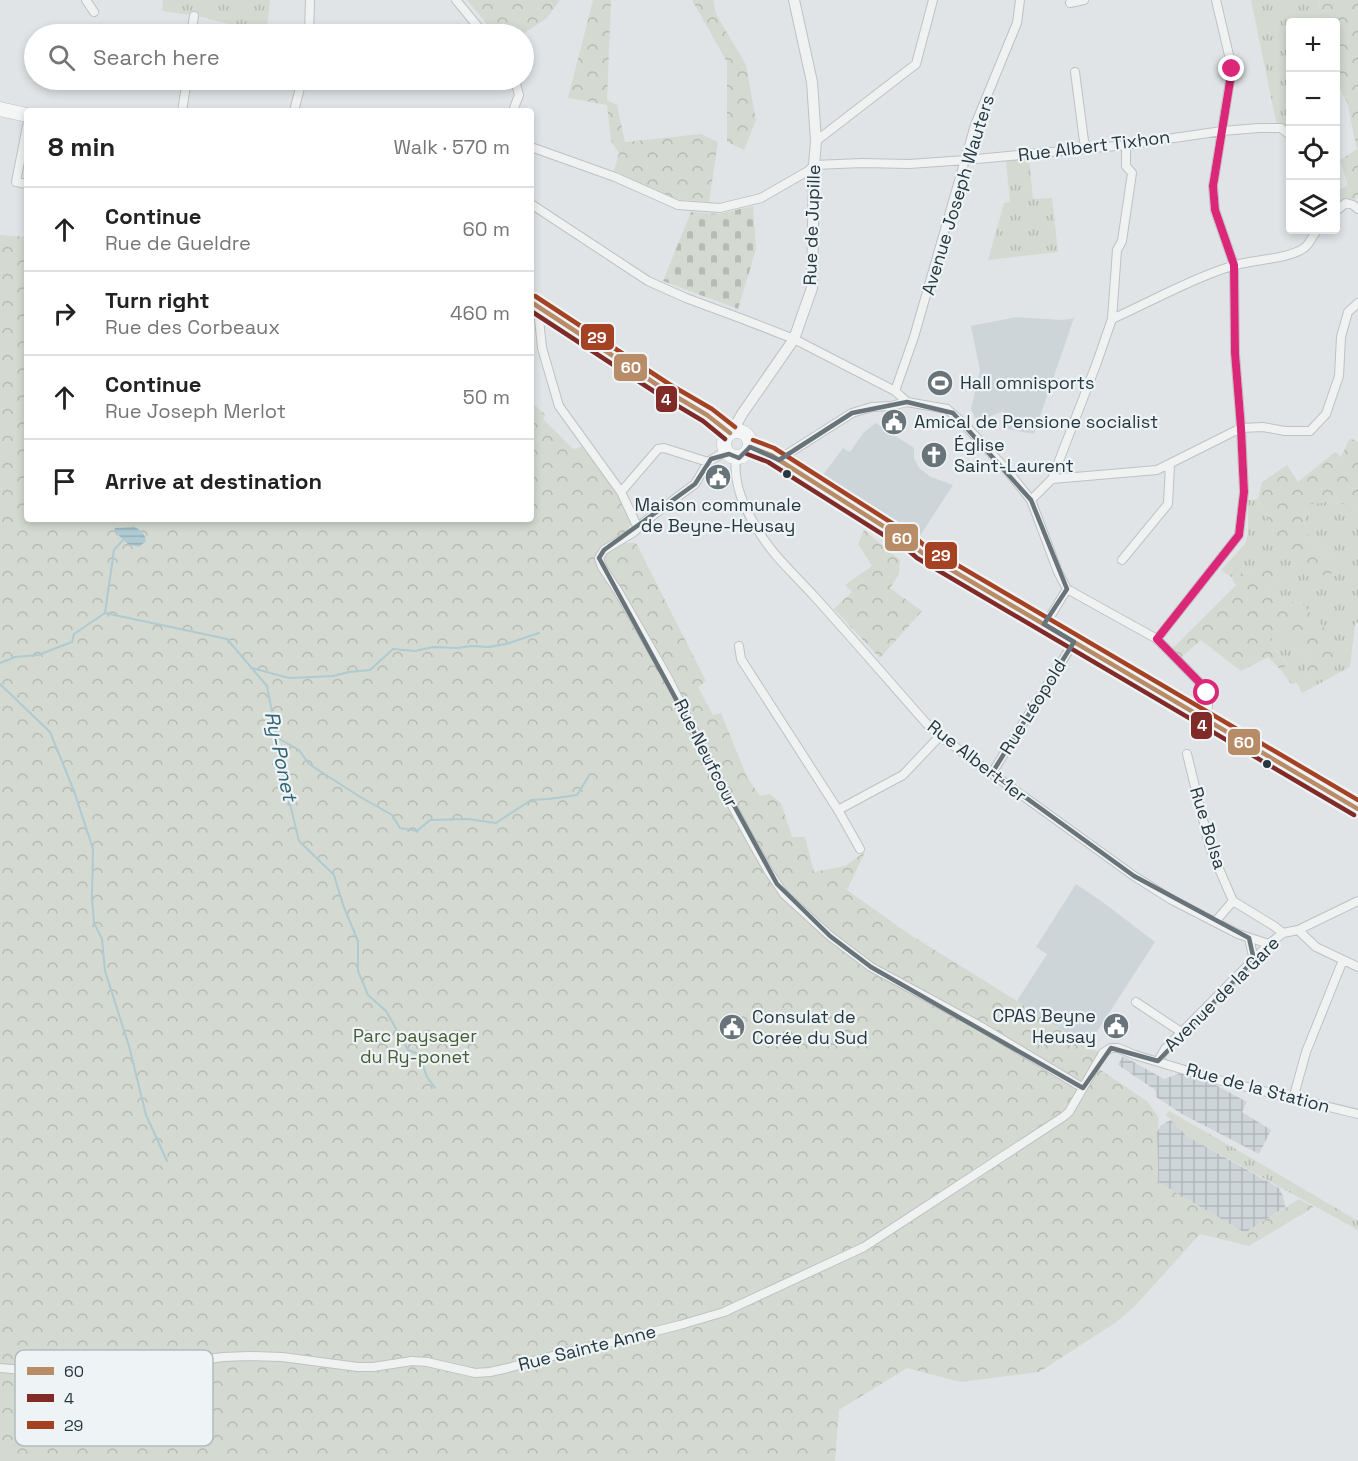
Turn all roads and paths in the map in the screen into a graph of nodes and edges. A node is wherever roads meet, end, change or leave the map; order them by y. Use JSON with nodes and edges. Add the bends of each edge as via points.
{"nodes":[{"id":1,"x":86,"y":0,"type":"edge"},
{"id":2,"x":310,"y":0,"type":"edge"},
{"id":3,"x":456,"y":0,"type":"edge"},
{"id":4,"x":794,"y":0,"type":"edge"},
{"id":5,"x":933,"y":0,"type":"edge"},
{"id":6,"x":1020,"y":0,"type":"edge"},
{"id":7,"x":1084,"y":0,"type":"edge"},
{"id":8,"x":1216,"y":0,"type":"edge"},
{"id":9,"x":1070,"y":3,"type":"dead end"},
{"id":10,"x":94,"y":12,"type":"dead end"},
{"id":11,"x":194,"y":16,"type":"dead end"},
{"id":12,"x":193,"y":24,"type":"edge"},
{"id":13,"x":309,"y":24,"type":"edge"},
{"id":14,"x":476,"y":24,"type":"edge"},
{"id":15,"x":1075,"y":72,"type":"dead end"},
{"id":16,"x":185,"y":90,"type":"edge"},
{"id":17,"x":299,"y":90,"type":"edge"},
{"id":18,"x":518,"y":90,"type":"edge"},
{"id":19,"x":182,"y":108,"type":"edge"},
{"id":20,"x":295,"y":108,"type":"edge"},
{"id":21,"x":514,"y":108,"type":"edge"},
{"id":22,"x":0,"y":109,"type":"edge"},
{"id":23,"x":24,"y":114,"type":"edge"},
{"id":24,"x":1222,"y":131,"type":"junction"},
{"id":25,"x":1286,"y":132,"type":"edge"},
{"id":26,"x":24,"y":141,"type":"edge"},
{"id":27,"x":816,"y":141,"type":"junction"},
{"id":28,"x":1126,"y":145,"type":"junction"},
{"id":29,"x":534,"y":148,"type":"edge"},
{"id":30,"x":1088,"y":149,"type":"junction"},
{"id":31,"x":966,"y":160,"type":"junction"},
{"id":32,"x":814,"y":165,"type":"junction"},
{"id":33,"x":24,"y":183,"type":"edge"},
{"id":34,"x":534,"y":206,"type":"edge"},
{"id":35,"x":1340,"y":207,"type":"edge"},
{"id":36,"x":1358,"y":209,"type":"edge"},
{"id":37,"x":1313,"y":234,"type":"edge"},
{"id":38,"x":1234,"y":265,"type":"junction"},
{"id":39,"x":1358,"y":303,"type":"edge"},
{"id":40,"x":534,"y":304,"type":"edge"},
{"id":41,"x":544,"y":310,"type":"junction"},
{"id":42,"x":1113,"y":319,"type":"junction"},
{"id":43,"x":794,"y":339,"type":"junction"},
{"id":44,"x":895,"y":391,"type":"junction"},
{"id":45,"x":908,"y":402,"type":"junction"},
{"id":46,"x":1241,"y":428,"type":"junction"},
{"id":47,"x":730,"y":437,"type":"junction"},
{"id":48,"x":750,"y":447,"type":"junction"},
{"id":49,"x":778,"y":460,"type":"junction"},
{"id":50,"x":708,"y":462,"type":"junction"},
{"id":51,"x":1170,"y":465,"type":"junction"},
{"id":52,"x":1053,"y":479,"type":"junction"},
{"id":53,"x":621,"y":492,"type":"junction"},
{"id":54,"x":1031,"y":500,"type":"junction"},
{"id":55,"x":638,"y":528,"type":"junction"},
{"id":56,"x":1122,"y":560,"type":"dead end"},
{"id":57,"x":1067,"y":589,"type":"junction"},
{"id":58,"x":1045,"y":625,"type":"junction"},
{"id":59,"x":1157,"y":639,"type":"junction"},
{"id":60,"x":1074,"y":642,"type":"junction"},
{"id":61,"x":739,"y":646,"type":"dead end"},
{"id":62,"x":1204,"y":718,"type":"junction"},
{"id":63,"x":940,"y":736,"type":"junction"},
{"id":64,"x":1187,"y":754,"type":"dead end"},
{"id":65,"x":992,"y":773,"type":"junction"},
{"id":66,"x":1358,"y":809,"type":"edge"},
{"id":67,"x":838,"y":810,"type":"junction"},
{"id":68,"x":860,"y":849,"type":"dead end"},
{"id":69,"x":1233,"y":901,"type":"junction"},
{"id":70,"x":1358,"y":902,"type":"edge"},
{"id":71,"x":1215,"y":922,"type":"junction"},
{"id":72,"x":1298,"y":930,"type":"junction"},
{"id":73,"x":1283,"y":933,"type":"junction"},
{"id":74,"x":1249,"y":938,"type":"junction"},
{"id":75,"x":1269,"y":944,"type":"junction"},
{"id":76,"x":1254,"y":960,"type":"junction"},
{"id":77,"x":1342,"y":960,"type":"junction"},
{"id":78,"x":1358,"y":967,"type":"edge"},
{"id":79,"x":1136,"y":1002,"type":"dead end"},
{"id":80,"x":1181,"y":1032,"type":"junction"},
{"id":81,"x":1158,"y":1061,"type":"junction"},
{"id":82,"x":1095,"y":1067,"type":"joint"},
{"id":83,"x":1083,"y":1088,"type":"junction"},
{"id":84,"x":1293,"y":1099,"type":"junction"},
{"id":85,"x":1358,"y":1114,"type":"edge"},
{"id":86,"x":213,"y":1359,"type":"edge"},
{"id":87,"x":0,"y":1368,"type":"edge"},
{"id":88,"x":15,"y":1369,"type":"edge"}],
"edges":[{"from":1,"to":10,"type":"street"},
{"from":2,"to":13,"type":"street"},
{"from":3,"to":14,"type":"street"},
{"from":4,"to":27,"type":"street","name":"Rue de Jupille","via":[[812,82]]},
{"from":5,"to":27,"type":"street","via":[[916,64]]},
{"from":6,"to":31,"type":"street","name":"Avenue Joseph Wauters","via":[[1017,23],[975,125]]},
{"from":7,"to":9,"type":"street"},
{"from":8,"to":24,"type":"street","via":[[1232,69]]},
{"from":11,"to":12,"type":"street"},
{"from":15,"to":30,"type":"street"},
{"from":16,"to":19,"type":"street"},
{"from":17,"to":20,"type":"street"},
{"from":18,"to":21,"type":"street"},
{"from":22,"to":23,"type":"main road"},
{"from":24,"to":25,"type":"street","name":"Rue Albert Tixhon","via":[[1281,128]]},
{"from":24,"to":28,"type":"street","name":"Rue Albert Tixhon"},
{"from":24,"to":38,"type":"street","via":[[1213,186],[1215,210]]},
{"from":26,"to":33,"type":"street","via":[[16,182]]},
{"from":27,"to":32,"type":"street","name":"Rue de Jupille"},
{"from":28,"to":30,"type":"street","name":"Rue Albert Tixhon"},
{"from":28,"to":42,"type":"street","via":[[1126,166],[1132,173],[1122,241],[1117,250]]},
{"from":29,"to":32,"type":"street","via":[[678,205],[720,208],[761,198]]},
{"from":30,"to":31,"type":"street","name":"Rue Albert Tixhon"},
{"from":31,"to":32,"type":"street","name":"Rue Albert Tixhon"},
{"from":31,"to":44,"type":"street","name":"Avenue Joseph Wauters","via":[[915,337]]},
{"from":32,"to":43,"type":"street","name":"Rue de Jupille","via":[[812,288]]},
{"from":34,"to":43,"type":"street","via":[[648,281]]},
{"from":35,"to":36,"type":"street","via":[[1346,203]]},
{"from":37,"to":38,"type":"street","via":[[1306,247],[1292,254]]},
{"from":38,"to":42,"type":"street"},
{"from":38,"to":46,"type":"street"},
{"from":39,"to":46,"type":"street","via":[[1348,312],[1341,338],[1339,376],[1320,421],[1310,430]]},
{"from":40,"to":41,"type":"main road"},
{"from":41,"to":47,"type":"main road"},
{"from":41,"to":53,"type":"street","via":[[539,319],[542,348],[559,406]]},
{"from":42,"to":52,"type":"street"},
{"from":43,"to":44,"type":"street"},
{"from":43,"to":47,"type":"street","name":"Rue de Jupille"},
{"from":44,"to":45,"type":"street"},
{"from":45,"to":49,"type":"street","via":[[852,413]]},
{"from":45,"to":54,"type":"street","via":[[953,413]]},
{"from":46,"to":51,"type":"street"},
{"from":46,"to":59,"type":"street","via":[[1244,492],[1239,535]]},
{"from":47,"to":48,"type":"main road","via":[[743,433]]},
{"from":47,"to":48,"type":"main road","via":[[745,455]]},
{"from":47,"to":50,"type":"street"},
{"from":47,"to":63,"type":"street","name":"Rue Albert 1er","via":[[738,491],[758,532]]},
{"from":48,"to":49,"type":"main road"},
{"from":49,"to":58,"type":"main road","via":[[921,552]]},
{"from":50,"to":53,"type":"street","via":[[658,449]]},
{"from":50,"to":55,"type":"street","name":"Rue Neufcour","via":[[695,484]]},
{"from":51,"to":52,"type":"street","via":[[1158,470]]},
{"from":51,"to":56,"type":"street","via":[[1168,504]]},
{"from":52,"to":54,"type":"street"},
{"from":53,"to":55,"type":"street"},
{"from":54,"to":57,"type":"street"},
{"from":55,"to":83,"type":"street","name":"Rue Neufcour","via":[[602,551],[602,567],[668,678],[722,787],[784,894],[871,967]]},
{"from":57,"to":58,"type":"street"},
{"from":57,"to":59,"type":"street"},
{"from":58,"to":60,"type":"main road"},
{"from":59,"to":62,"type":"street","via":[[1204,687],[1209,710]]},
{"from":60,"to":62,"type":"main road"},
{"from":60,"to":65,"type":"street","name":"Rue Léopold"},
{"from":61,"to":67,"type":"street","via":[[741,659]]},
{"from":62,"to":66,"type":"main road"},
{"from":63,"to":65,"type":"street","name":"Rue Albert 1er"},
{"from":63,"to":67,"type":"street","via":[[903,776]]},
{"from":64,"to":69,"type":"street","name":"Rue Bolsa","via":[[1210,848]]},
{"from":65,"to":71,"type":"street","name":"Rue Albert 1er","via":[[1134,876]]},
{"from":67,"to":68,"type":"street"},
{"from":69,"to":71,"type":"street"},
{"from":69,"to":73,"type":"street"},
{"from":70,"to":72,"type":"street","name":"Avenue de la Gare"},
{"from":71,"to":74,"type":"street","name":"Rue Albert 1er"},
{"from":72,"to":73,"type":"street","name":"Avenue de la Gare"},
{"from":72,"to":77,"type":"street","via":[[1316,947]]},
{"from":73,"to":75,"type":"street","name":"Avenue de la Gare"},
{"from":74,"to":75,"type":"street","name":"Rue Albert 1er"},
{"from":74,"to":76,"type":"street"},
{"from":75,"to":76,"type":"street","name":"Avenue de la Gare"},
{"from":76,"to":80,"type":"street","name":"Avenue de la Gare"},
{"from":77,"to":78,"type":"street"},
{"from":77,"to":84,"type":"street","via":[[1306,1052]]},
{"from":79,"to":80,"type":"street"},
{"from":80,"to":81,"type":"street","name":"Avenue de la Gare"},
{"from":81,"to":82,"type":"street","name":"Avenue de la Gare","via":[[1111,1048]]},
{"from":81,"to":84,"type":"street","name":"Rue de la Station"},
{"from":82,"to":83,"type":"street","name":"Rue Sainte Anne"},
{"from":83,"to":86,"type":"street","name":"Rue Sainte Anne","via":[[1063,1117],[864,1247],[724,1312],[490,1372],[412,1361],[358,1367],[300,1358]]},
{"from":84,"to":85,"type":"street","name":"Rue de la Station"},
{"from":87,"to":88,"type":"street","name":"Rue Sainte Anne"}]}
